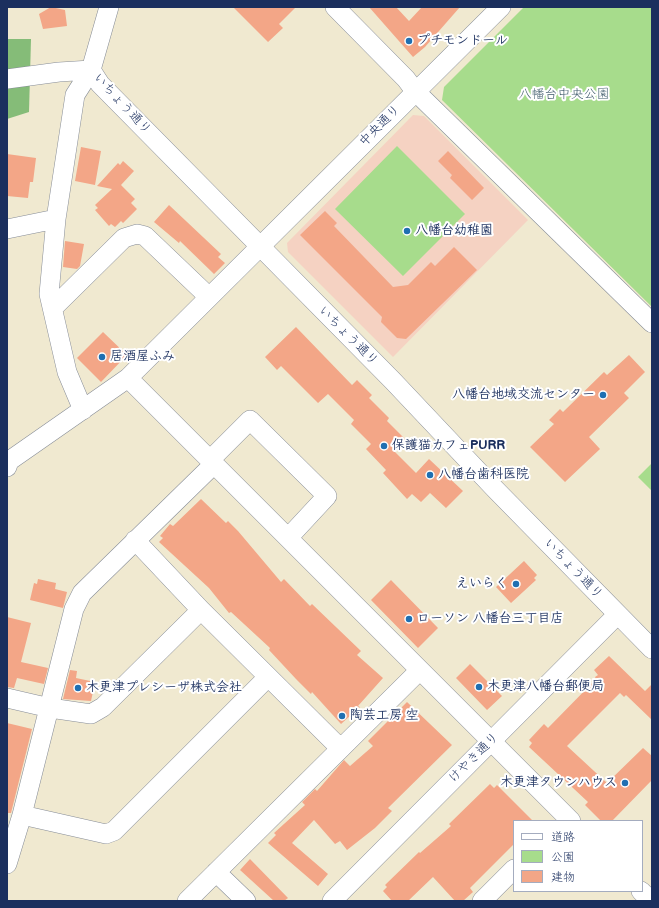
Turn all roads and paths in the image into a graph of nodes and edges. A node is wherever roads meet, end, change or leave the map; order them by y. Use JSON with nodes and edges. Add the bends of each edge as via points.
{"nodes":[{"id":1,"x":109,"y":7,"type":"edge"},
{"id":2,"x":335,"y":7,"type":"edge"},
{"id":3,"x":501,"y":7,"type":"edge"},
{"id":4,"x":91,"y":70,"type":"junction"},
{"id":5,"x":7,"y":79,"type":"edge"},
{"id":6,"x":415,"y":91,"type":"junction"},
{"id":7,"x":56,"y":219,"type":"junction"},
{"id":8,"x":7,"y":230,"type":"edge"},
{"id":9,"x":260,"y":246,"type":"junction"},
{"id":10,"x":209,"y":297,"type":"junction"},
{"id":11,"x":53,"y":308,"type":"junction"},
{"id":12,"x":652,"y":323,"type":"edge"},
{"id":13,"x":128,"y":378,"type":"junction"},
{"id":14,"x":83,"y":410,"type":"junction"},
{"id":15,"x":212,"y":462,"type":"junction"},
{"id":16,"x":7,"y":467,"type":"edge"},
{"id":17,"x":288,"y":538,"type":"junction"},
{"id":18,"x":135,"y":540,"type":"junction"},
{"id":19,"x":201,"y":610,"type":"junction"},
{"id":20,"x":617,"y":615,"type":"junction"},
{"id":21,"x":652,"y":649,"type":"edge"},
{"id":22,"x":420,"y":670,"type":"junction"},
{"id":23,"x":268,"y":677,"type":"junction"},
{"id":24,"x":7,"y":698,"type":"edge"},
{"id":25,"x":50,"y":708,"type":"junction"},
{"id":26,"x":491,"y":741,"type":"junction"},
{"id":27,"x":340,"y":748,"type":"junction"},
{"id":28,"x":22,"y":815,"type":"junction"},
{"id":29,"x":567,"y":820,"type":"edge"},
{"id":30,"x":7,"y":864,"type":"edge"},
{"id":31,"x":513,"y":871,"type":"edge"},
{"id":32,"x":216,"y":872,"type":"junction"},
{"id":33,"x":642,"y":892,"type":"edge"},
{"id":34,"x":187,"y":901,"type":"edge"},
{"id":35,"x":246,"y":901,"type":"edge"},
{"id":36,"x":332,"y":901,"type":"edge"},
{"id":37,"x":482,"y":901,"type":"edge"},
{"id":38,"x":651,"y":901,"type":"edge"}],
"edges":[{"from":1,"to":4,"type":"street","name":"いちょう通り"},
{"from":2,"to":6,"type":"street"},
{"from":3,"to":6,"type":"street","name":"中央通り"},
{"from":4,"to":5,"type":"street"},
{"from":4,"to":7,"type":"street","via":[[75,95]]},
{"from":4,"to":9,"type":"street","name":"いちょう通り","via":[[100,84]]},
{"from":6,"to":9,"type":"street","name":"中央通り"},
{"from":6,"to":12,"type":"street"},
{"from":7,"to":8,"type":"street"},
{"from":7,"to":11,"type":"street","via":[[50,294]]},
{"from":9,"to":10,"type":"street","name":"中央通り"},
{"from":9,"to":20,"type":"street","name":"いちょう通り"},
{"from":10,"to":11,"type":"street","via":[[145,236],[137,234],[124,238]]},
{"from":10,"to":13,"type":"street","name":"中央通り"},
{"from":11,"to":14,"type":"street","via":[[67,372]]},
{"from":13,"to":14,"type":"street","name":"中央通り"},
{"from":13,"to":15,"type":"street"},
{"from":14,"to":16,"type":"street","name":"中央通り","via":[[9,461]]},
{"from":15,"to":17,"type":"street"},
{"from":15,"to":17,"type":"street","via":[[250,420],[327,496]]},
{"from":15,"to":18,"type":"street"},
{"from":17,"to":22,"type":"street"},
{"from":18,"to":19,"type":"street"},
{"from":18,"to":25,"type":"street","via":[[81,592],[74,609]]},
{"from":19,"to":23,"type":"street"},
{"from":19,"to":25,"type":"street","via":[[102,707],[90,714]]},
{"from":20,"to":21,"type":"street","name":"いちょう通り"},
{"from":20,"to":26,"type":"street","name":"けやき通り"},
{"from":22,"to":26,"type":"street"},
{"from":22,"to":27,"type":"street"},
{"from":23,"to":27,"type":"street"},
{"from":23,"to":28,"type":"street","via":[[114,831],[106,834]]},
{"from":24,"to":25,"type":"street"},
{"from":25,"to":28,"type":"street"},
{"from":26,"to":29,"type":"street"},
{"from":26,"to":36,"type":"street","name":"けやき通り"},
{"from":27,"to":32,"type":"street"},
{"from":28,"to":30,"type":"street"},
{"from":31,"to":37,"type":"street"},
{"from":32,"to":34,"type":"street"},
{"from":32,"to":35,"type":"street"},
{"from":33,"to":38,"type":"street"}]}
